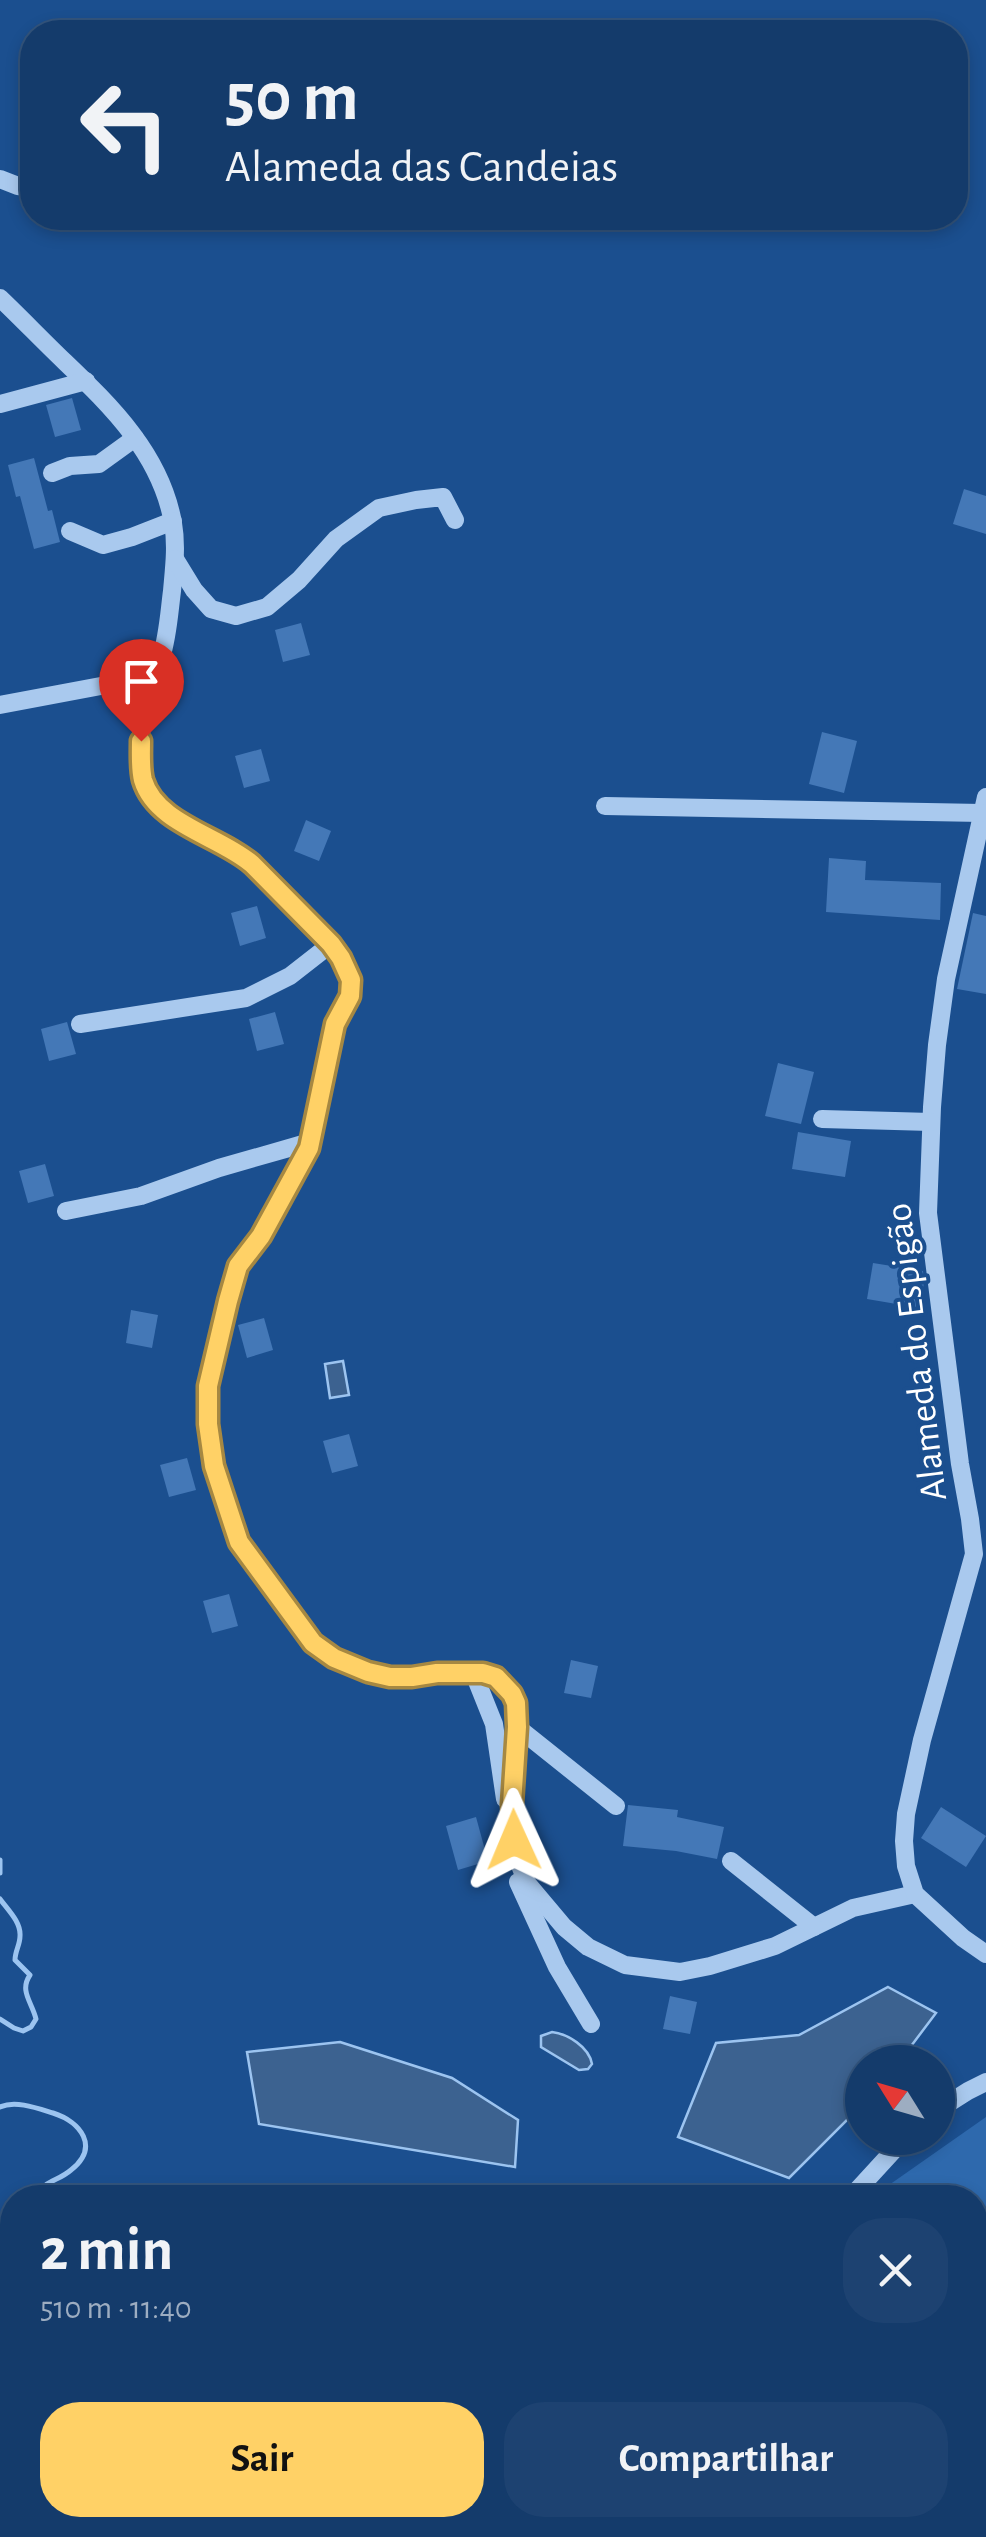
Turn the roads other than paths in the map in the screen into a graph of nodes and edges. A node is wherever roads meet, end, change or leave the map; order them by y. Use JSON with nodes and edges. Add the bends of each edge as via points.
{"nodes":[{"id":1,"x":0,"y":298,"type":"edge"},
{"id":2,"x":86,"y":382,"type":"junction"},
{"id":3,"x":0,"y":404,"type":"edge"},
{"id":4,"x":136,"y":438,"type":"junction"},
{"id":5,"x":52,"y":473,"type":"dead end"},
{"id":6,"x":455,"y":520,"type":"dead end"},
{"id":7,"x":173,"y":521,"type":"junction"},
{"id":8,"x":70,"y":531,"type":"dead end"},
{"id":9,"x":175,"y":558,"type":"junction"},
{"id":10,"x":154,"y":676,"type":"junction"},
{"id":11,"x":0,"y":706,"type":"edge"},
{"id":12,"x":984,"y":805,"type":"edge"},
{"id":13,"x":604,"y":806,"type":"dead end"},
{"id":14,"x":331,"y":944,"type":"junction"},
{"id":15,"x":80,"y":1024,"type":"dead end"},
{"id":16,"x":822,"y":1120,"type":"dead end"},
{"id":17,"x":930,"y":1122,"type":"junction"},
{"id":18,"x":310,"y":1142,"type":"junction"},
{"id":19,"x":66,"y":1211,"type":"dead end"},
{"id":20,"x":474,"y":1674,"type":"junction"},
{"id":21,"x":517,"y":1727,"type":"junction"},
{"id":22,"x":616,"y":1806,"type":"dead end"},
{"id":23,"x":730,"y":1862,"type":"dead end"},
{"id":24,"x":915,"y":1894,"type":"junction"},
{"id":25,"x":814,"y":1927,"type":"junction"},
{"id":26,"x":986,"y":1954,"type":"edge"},
{"id":27,"x":591,"y":2024,"type":"dead end"},
{"id":28,"x":986,"y":2082,"type":"edge"},
{"id":29,"x":955,"y":2099,"type":"edge"},
{"id":30,"x":889,"y":2155,"type":"edge"},
{"id":31,"x":862,"y":2185,"type":"edge"}],
"edges":[{"from":1,"to":2,"type":"street"},
{"from":2,"to":3,"type":"street"},
{"from":2,"to":4,"type":"street"},
{"from":4,"to":5,"type":"street","via":[[99,464]]},
{"from":4,"to":7,"type":"street","via":[[162,484]]},
{"from":6,"to":9,"type":"street","via":[[443,497],[380,508],[336,539],[268,607],[236,616],[210,609]]},
{"from":7,"to":8,"type":"street","via":[[103,545]]},
{"from":7,"to":9,"type":"street"},
{"from":9,"to":10,"type":"street","via":[[168,630]]},
{"from":10,"to":11,"type":"street"},
{"from":10,"to":14,"type":"street","via":[[141,741],[148,793],[166,813],[240,853]]},
{"from":12,"to":13,"type":"street"},
{"from":12,"to":17,"type":"street","name":"Alameda do Espigão","via":[[946,979]]},
{"from":14,"to":15,"type":"street","via":[[290,976],[246,998]]},
{"from":14,"to":18,"type":"street","via":[[351,980],[350,996],[335,1024]]},
{"from":16,"to":17,"type":"street"},
{"from":17,"to":24,"type":"street","name":"Alameda do Espigão","via":[[928,1213],[974,1554],[906,1814],[906,1866]]},
{"from":18,"to":19,"type":"street","via":[[141,1196]]},
{"from":18,"to":20,"type":"street","via":[[238,1266],[218,1337],[208,1424],[222,1496],[248,1556],[313,1643],[334,1658],[390,1677]]},
{"from":20,"to":21,"type":"street","via":[[496,1677],[512,1694]]},
{"from":20,"to":27,"type":"street","via":[[494,1724],[503,1839],[557,1967]]},
{"from":21,"to":22,"type":"street"},
{"from":21,"to":25,"type":"street","via":[[512,1804],[519,1864],[527,1883],[588,1947],[625,1965],[680,1972],[775,1946]]},
{"from":23,"to":25,"type":"street"},
{"from":24,"to":25,"type":"street","via":[[853,1908]]},
{"from":24,"to":26,"type":"street"},
{"from":28,"to":29,"type":"street"},
{"from":30,"to":31,"type":"street"}]}
